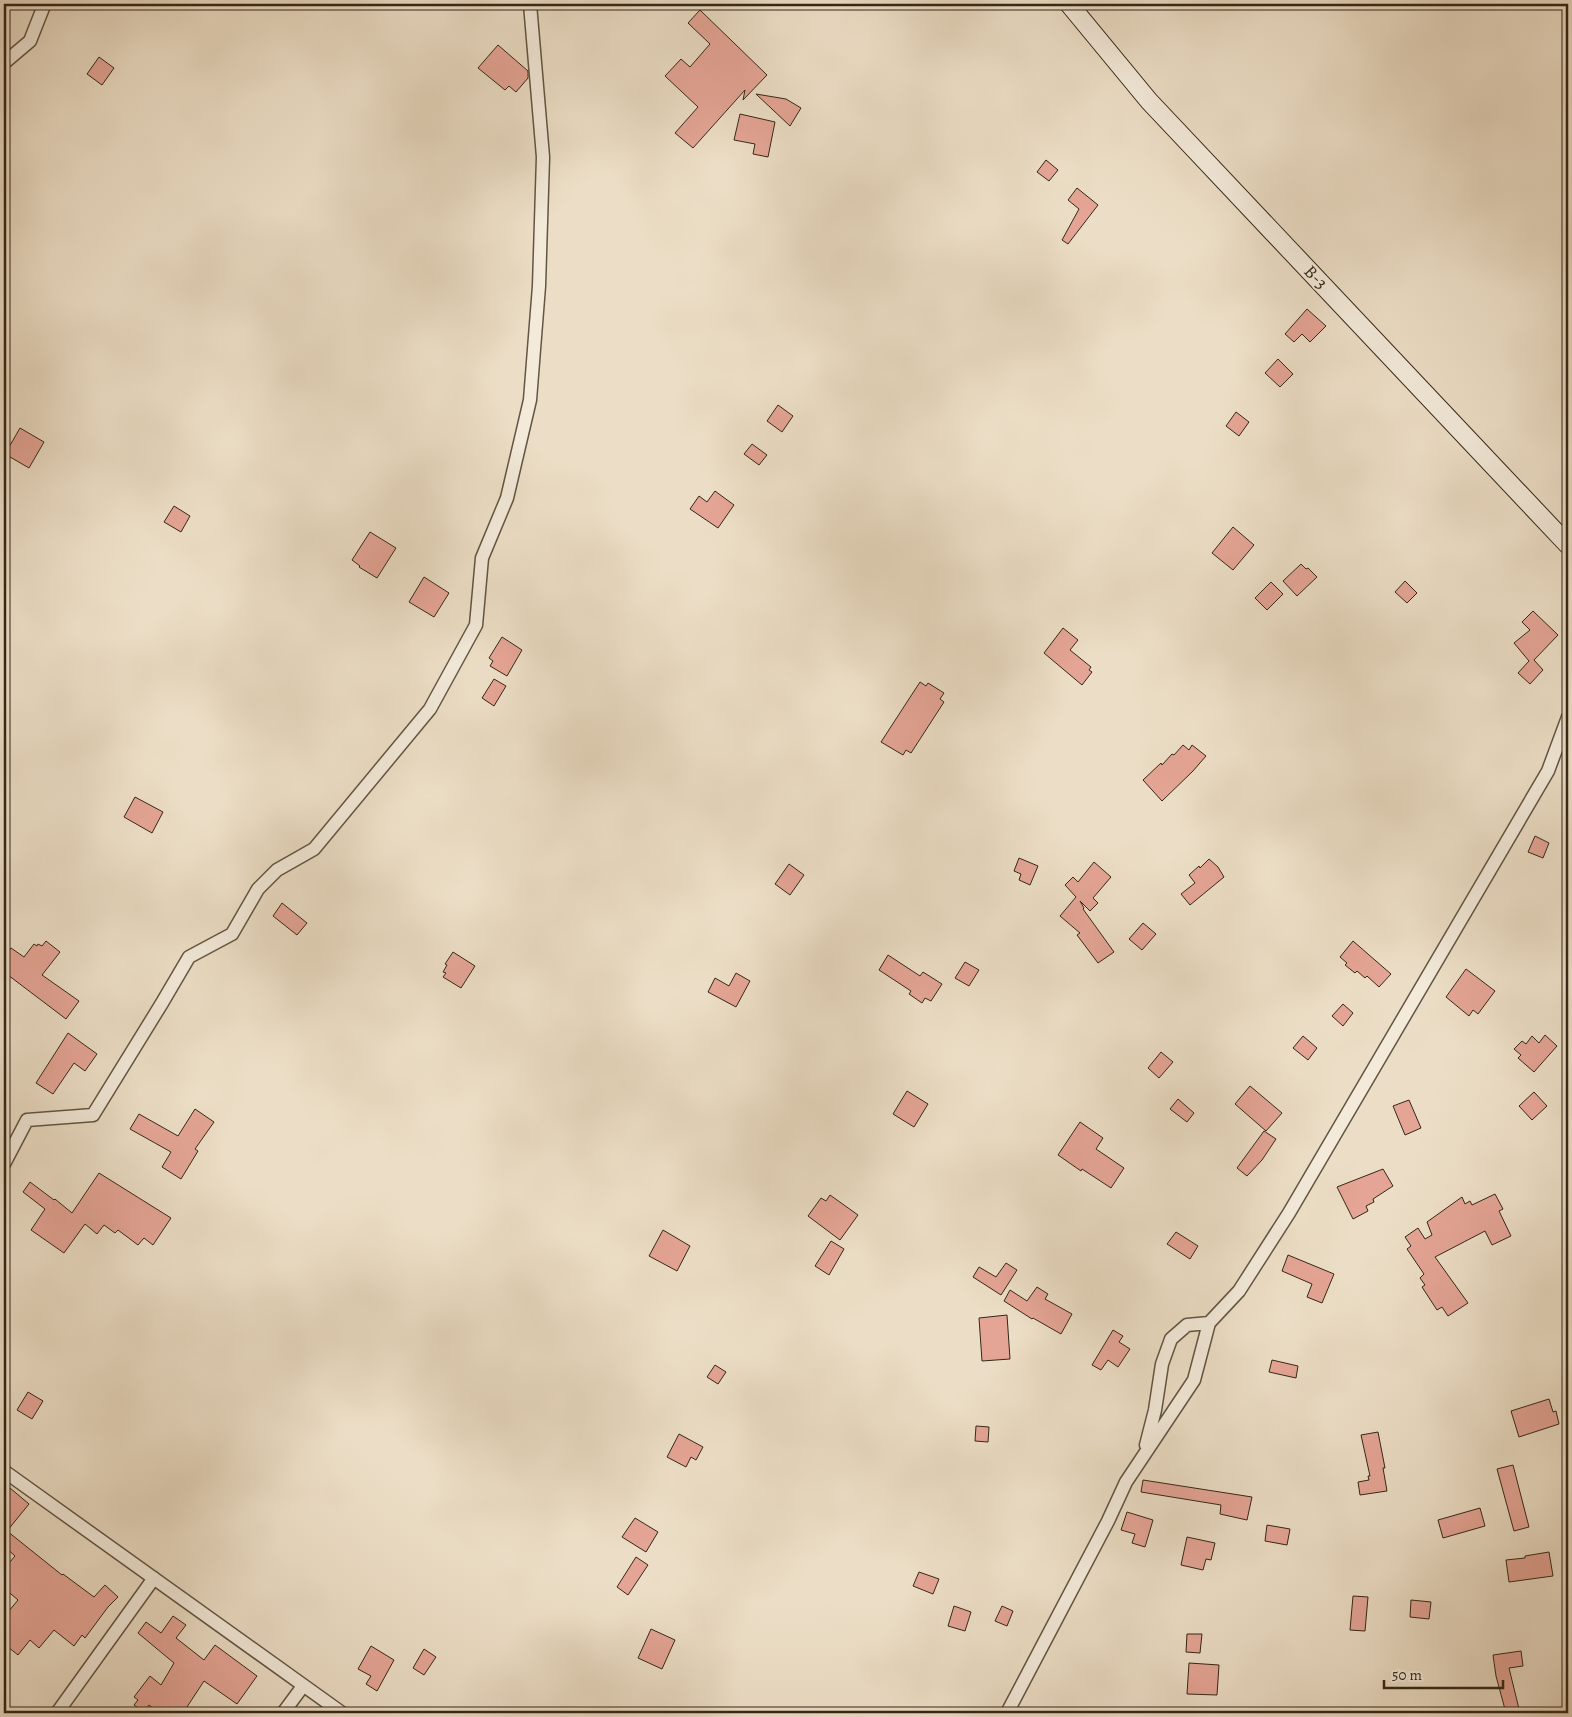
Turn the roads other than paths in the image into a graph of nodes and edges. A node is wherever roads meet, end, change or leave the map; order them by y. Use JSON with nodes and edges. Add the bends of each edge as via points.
{"nodes":[{"id":1,"x":41,"y":4,"type":"edge"},
{"id":2,"x":530,"y":4,"type":"edge"},
{"id":3,"x":1069,"y":4,"type":"edge"},
{"id":4,"x":4,"y":63,"type":"edge"},
{"id":5,"x":1568,"y":545,"type":"edge"},
{"id":6,"x":1568,"y":717,"type":"edge"},
{"id":7,"x":4,"y":1164,"type":"edge"},
{"id":8,"x":1209,"y":1323,"type":"junction"},
{"id":9,"x":1144,"y":1455,"type":"junction"},
{"id":10,"x":4,"y":1471,"type":"edge"},
{"id":11,"x":154,"y":1578,"type":"junction"},
{"id":12,"x":303,"y":1686,"type":"junction"},
{"id":13,"x":57,"y":1713,"type":"edge"},
{"id":14,"x":283,"y":1713,"type":"edge"},
{"id":15,"x":342,"y":1713,"type":"edge"},
{"id":16,"x":1007,"y":1713,"type":"edge"}],
"edges":[{"from":1,"to":4,"type":"street","via":[[44,8],[30,41]]},
{"from":2,"to":7,"type":"street","via":[[543,158],[539,286],[530,400],[507,498],[482,558],[476,625],[430,709],[314,849],[277,870],[258,890],[232,934],[188,957],[93,1115],[27,1120]]},
{"from":3,"to":5,"type":"main road","name":"B-3","via":[[1149,101]]},
{"from":6,"to":8,"type":"street","via":[[1548,771],[1290,1213],[1239,1291]]},
{"from":8,"to":9,"type":"street","via":[[1194,1380]]},
{"from":8,"to":9,"type":"street","via":[[1187,1325],[1171,1339],[1162,1364]]},
{"from":9,"to":16,"type":"street","via":[[1126,1482]]},
{"from":10,"to":11,"type":"street"},
{"from":11,"to":12,"type":"street"},
{"from":11,"to":13,"type":"street"},
{"from":12,"to":14,"type":"street"},
{"from":12,"to":15,"type":"street"}]}
